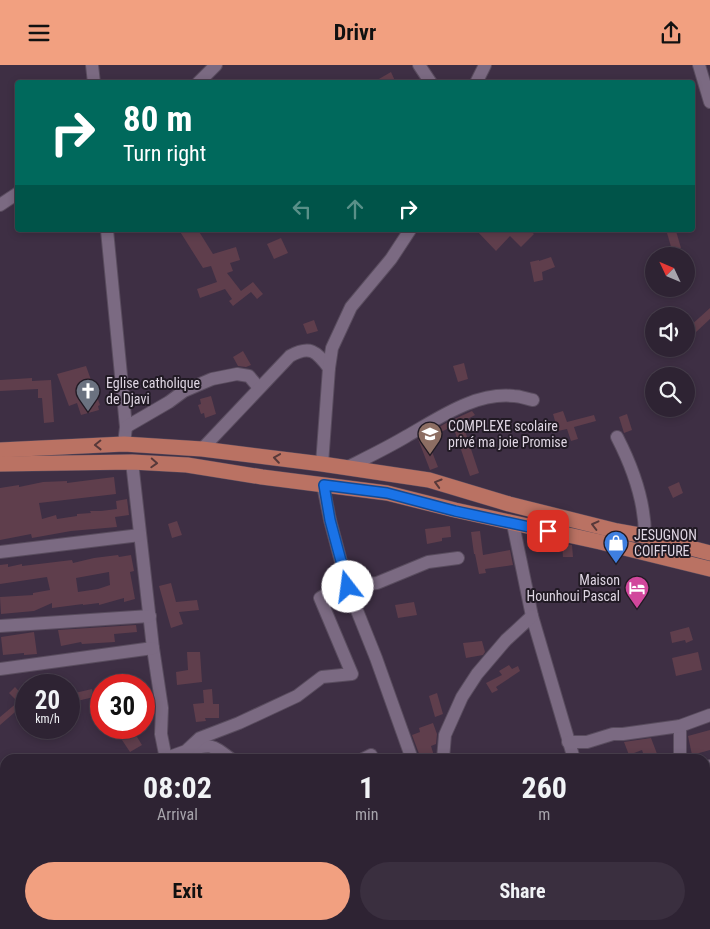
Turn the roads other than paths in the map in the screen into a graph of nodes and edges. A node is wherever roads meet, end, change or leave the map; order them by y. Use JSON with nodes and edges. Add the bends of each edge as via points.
{"nodes":[{"id":1,"x":92,"y":65,"type":"edge"},
{"id":2,"x":216,"y":65,"type":"edge"},
{"id":3,"x":419,"y":65,"type":"edge"},
{"id":4,"x":485,"y":65,"type":"edge"},
{"id":5,"x":699,"y":65,"type":"edge"},
{"id":6,"x":94,"y":80,"type":"edge"},
{"id":7,"x":201,"y":80,"type":"edge"},
{"id":8,"x":430,"y":80,"type":"edge"},
{"id":9,"x":478,"y":80,"type":"edge"},
{"id":10,"x":710,"y":102,"type":"edge"},
{"id":11,"x":15,"y":195,"type":"edge"},
{"id":12,"x":0,"y":205,"type":"edge"},
{"id":13,"x":107,"y":232,"type":"edge"},
{"id":14,"x":409,"y":232,"type":"edge"},
{"id":15,"x":328,"y":368,"type":"junction"},
{"id":16,"x":258,"y":388,"type":"junction"},
{"id":17,"x":533,"y":400,"type":"dead end"},
{"id":18,"x":126,"y":427,"type":"junction"},
{"id":19,"x":617,"y":437,"type":"dead end"},
{"id":20,"x":124,"y":444,"type":"junction"},
{"id":21,"x":202,"y":449,"type":"junction"},
{"id":22,"x":0,"y":450,"type":"edge"},
{"id":23,"x":132,"y":462,"type":"junction"},
{"id":24,"x":0,"y":464,"type":"edge"},
{"id":25,"x":322,"y":464,"type":"junction"},
{"id":26,"x":346,"y":469,"type":"junction"},
{"id":27,"x":324,"y":485,"type":"junction"},
{"id":28,"x":514,"y":524,"type":"junction"},
{"id":29,"x":140,"y":535,"type":"junction"},
{"id":30,"x":645,"y":536,"type":"junction"},
{"id":31,"x":0,"y":552,"type":"edge"},
{"id":32,"x":710,"y":553,"type":"edge"},
{"id":33,"x":458,"y":558,"type":"dead end"},
{"id":34,"x":710,"y":569,"type":"edge"},
{"id":35,"x":348,"y":587,"type":"junction"},
{"id":36,"x":150,"y":616,"type":"junction"},
{"id":37,"x":532,"y":616,"type":"junction"},
{"id":38,"x":0,"y":626,"type":"edge"},
{"id":39,"x":153,"y":648,"type":"junction"},
{"id":40,"x":0,"y":669,"type":"edge"},
{"id":41,"x":710,"y":715,"type":"edge"},
{"id":42,"x":680,"y":725,"type":"junction"},
{"id":43,"x":568,"y":742,"type":"junction"},
{"id":44,"x":186,"y":751,"type":"junction"},
{"id":45,"x":164,"y":754,"type":"edge"},
{"id":46,"x":177,"y":754,"type":"edge"},
{"id":47,"x":225,"y":754,"type":"edge"},
{"id":48,"x":410,"y":754,"type":"edge"},
{"id":49,"x":443,"y":754,"type":"edge"},
{"id":50,"x":572,"y":754,"type":"edge"},
{"id":51,"x":680,"y":754,"type":"edge"}],
"edges":[{"from":1,"to":6,"type":"street"},
{"from":2,"to":7,"type":"street"},
{"from":3,"to":8,"type":"street"},
{"from":4,"to":9,"type":"street"},
{"from":5,"to":10,"type":"street"},
{"from":11,"to":12,"type":"street"},
{"from":13,"to":18,"type":"street"},
{"from":14,"to":15,"type":"street","via":[[351,307],[332,348]]},
{"from":15,"to":16,"type":"street","via":[[320,356],[310,350],[301,350],[290,356]]},
{"from":15,"to":25,"type":"street"},
{"from":16,"to":18,"type":"street","via":[[249,376],[212,379],[184,391]]},
{"from":16,"to":21,"type":"street"},
{"from":17,"to":26,"type":"street","via":[[504,396],[471,403]]},
{"from":18,"to":20,"type":"street"},
{"from":19,"to":30,"type":"street","via":[[642,503]]},
{"from":20,"to":21,"type":"main road"},
{"from":20,"to":22,"type":"main road","one_way":true},
{"from":25,"to":21,"type":"main road","one_way":true},
{"from":23,"to":24,"type":"main road"},
{"from":23,"to":27,"type":"main road","one_way":true,"via":[[187,465]]},
{"from":23,"to":29,"type":"street"},
{"from":25,"to":26,"type":"main road"},
{"from":30,"to":26,"type":"main road","one_way":true,"via":[[429,481]]},
{"from":27,"to":28,"type":"main road","via":[[387,493]]},
{"from":27,"to":35,"type":"street"},
{"from":28,"to":34,"type":"main road"},
{"from":28,"to":37,"type":"street"},
{"from":29,"to":31,"type":"street"},
{"from":29,"to":36,"type":"street"},
{"from":30,"to":32,"type":"main road"},
{"from":33,"to":35,"type":"street","via":[[428,562],[377,583]]},
{"from":35,"to":44,"type":"street","via":[[336,588],[320,598],[352,674],[322,677],[297,696],[200,738]]},
{"from":35,"to":48,"type":"street"},
{"from":36,"to":38,"type":"street"},
{"from":36,"to":39,"type":"street"},
{"from":37,"to":43,"type":"street"},
{"from":37,"to":49,"type":"street","via":[[506,640],[462,697],[445,735]]},
{"from":39,"to":40,"type":"street"},
{"from":39,"to":45,"type":"street"},
{"from":41,"to":42,"type":"street"},
{"from":42,"to":43,"type":"street"},
{"from":42,"to":51,"type":"street"},
{"from":43,"to":50,"type":"street"},
{"from":44,"to":46,"type":"street"},
{"from":44,"to":47,"type":"street","via":[[208,745]]}]}
